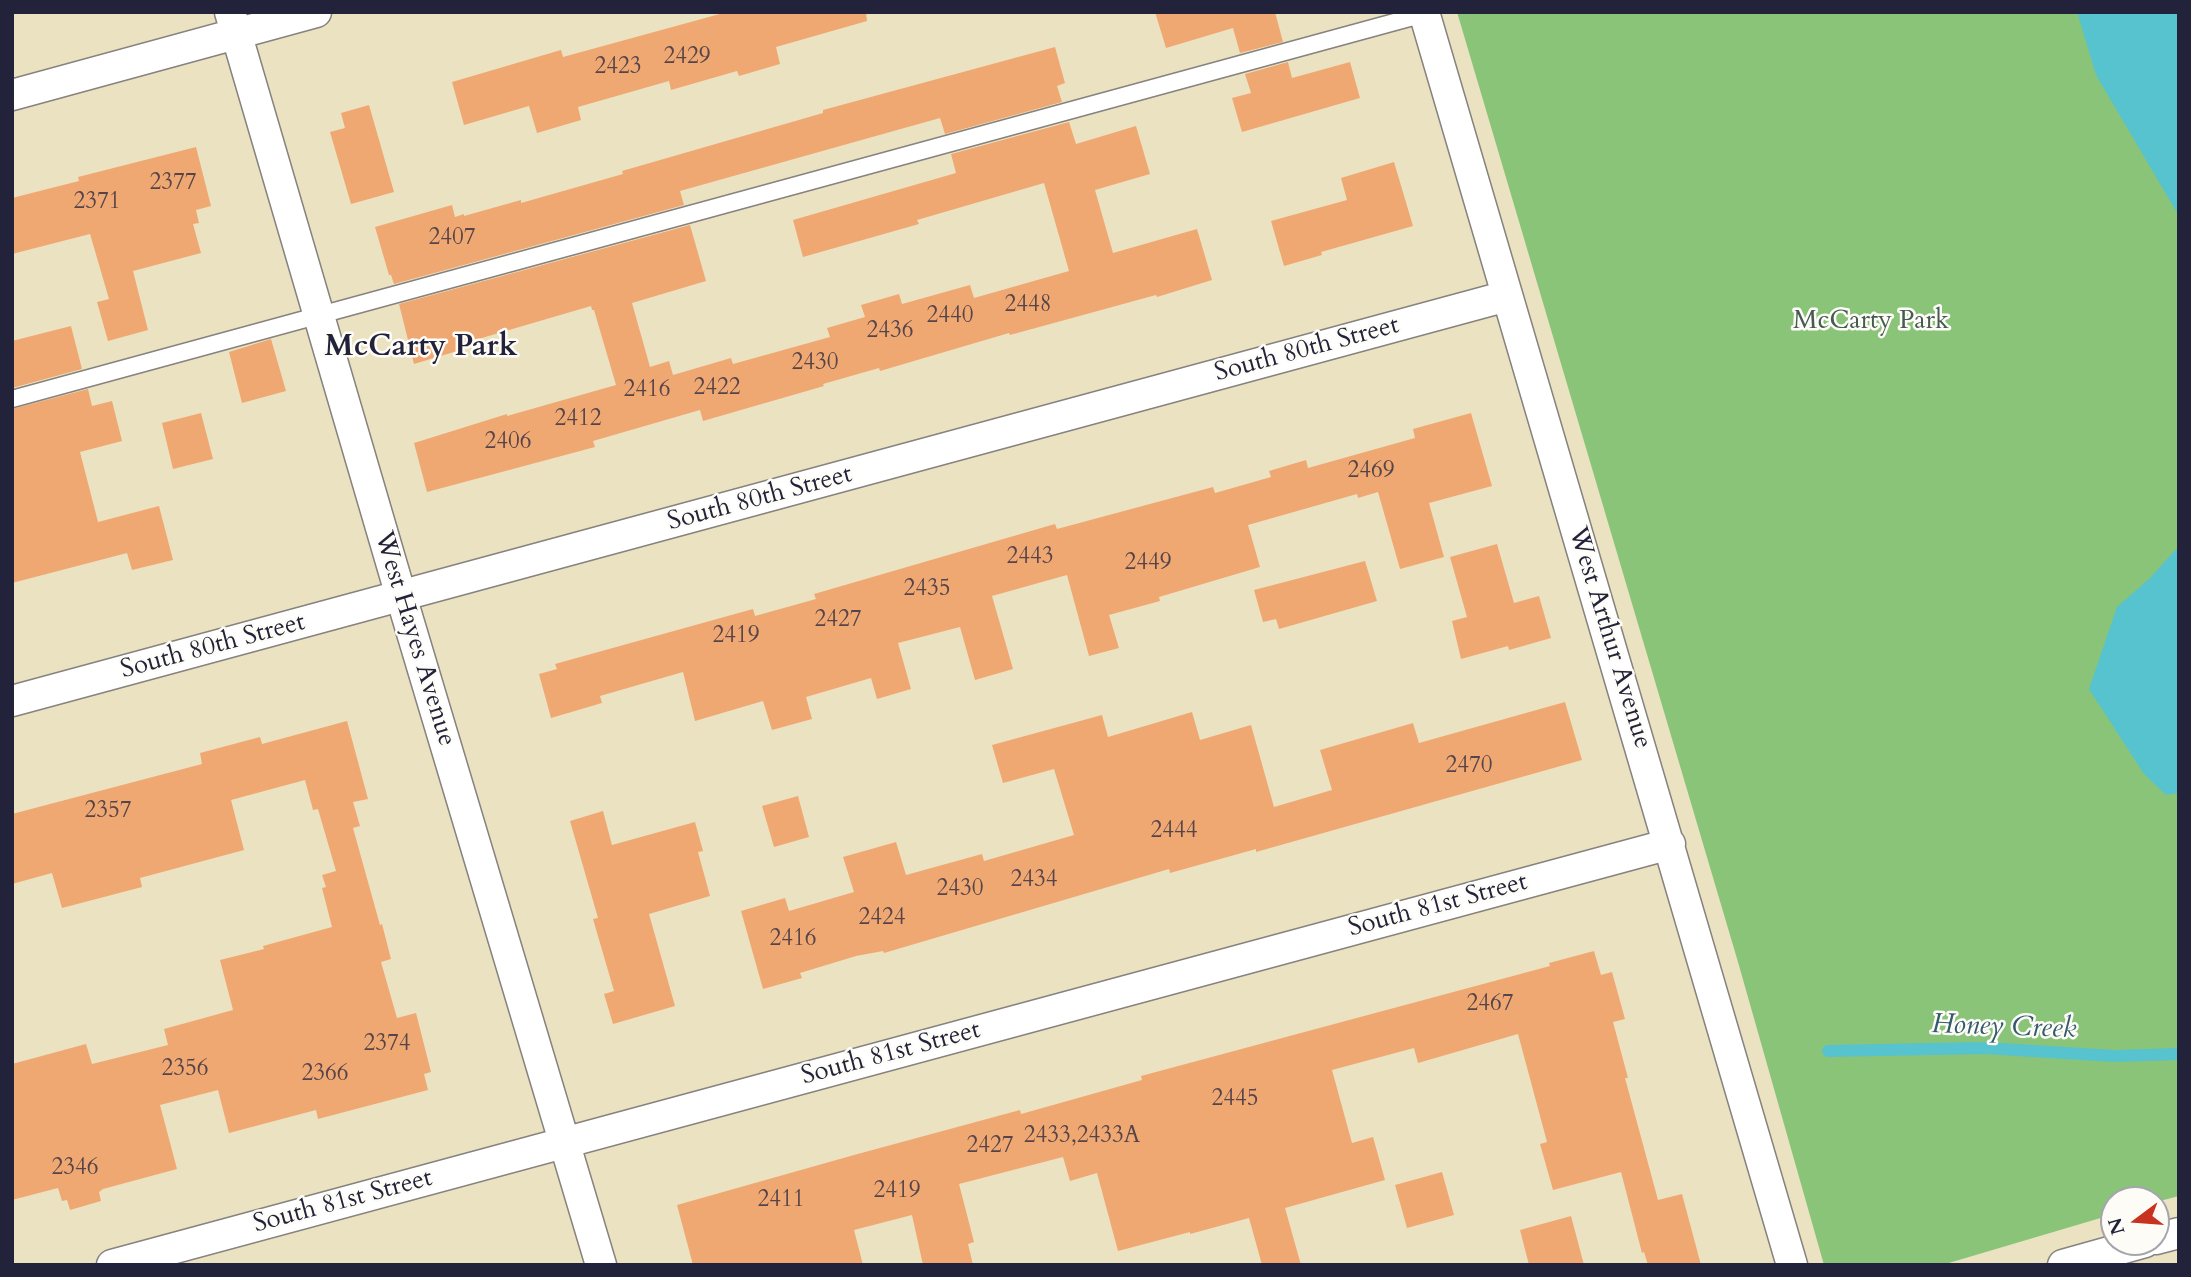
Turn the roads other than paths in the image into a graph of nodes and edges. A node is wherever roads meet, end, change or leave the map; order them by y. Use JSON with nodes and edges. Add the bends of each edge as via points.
{"nodes":[{"id":1,"x":316,"y":12,"type":"edge"},
{"id":2,"x":1424,"y":13,"type":"edge"},
{"id":3,"x":233,"y":23,"type":"edge"},
{"id":4,"x":12,"y":95,"type":"edge"},
{"id":5,"x":1507,"y":296,"type":"junction"},
{"id":6,"x":319,"y":316,"type":"junction"},
{"id":7,"x":12,"y":399,"type":"edge"},
{"id":8,"x":401,"y":596,"type":"junction"},
{"id":9,"x":12,"y":701,"type":"edge"},
{"id":10,"x":1670,"y":844,"type":"junction"},
{"id":11,"x":564,"y":1142,"type":"junction"},
{"id":12,"x":2100,"y":1255,"type":"edge"},
{"id":13,"x":111,"y":1265,"type":"edge"},
{"id":14,"x":601,"y":1265,"type":"edge"},
{"id":15,"x":1792,"y":1265,"type":"edge"},
{"id":16,"x":2063,"y":1265,"type":"edge"}],
"edges":[{"from":1,"to":3,"type":"street"},
{"from":2,"to":5,"type":"street","name":"West Arthur Avenue"},
{"from":2,"to":6,"type":"lane"},
{"from":3,"to":4,"type":"street"},
{"from":3,"to":6,"type":"street","name":"West Hayes Avenue"},
{"from":5,"to":8,"type":"street","name":"South 80th Street"},
{"from":5,"to":10,"type":"street","name":"West Arthur Avenue"},
{"from":6,"to":7,"type":"lane"},
{"from":6,"to":8,"type":"street","name":"West Hayes Avenue"},
{"from":8,"to":9,"type":"street","name":"South 80th Street"},
{"from":8,"to":11,"type":"street","name":"West Hayes Avenue"},
{"from":10,"to":11,"type":"street","name":"South 81st Street"},
{"from":10,"to":15,"type":"street","name":"West Arthur Avenue"},
{"from":11,"to":13,"type":"street","name":"South 81st Street"},
{"from":11,"to":14,"type":"street","name":"West Hayes Avenue"},
{"from":12,"to":16,"type":"street"}]}
